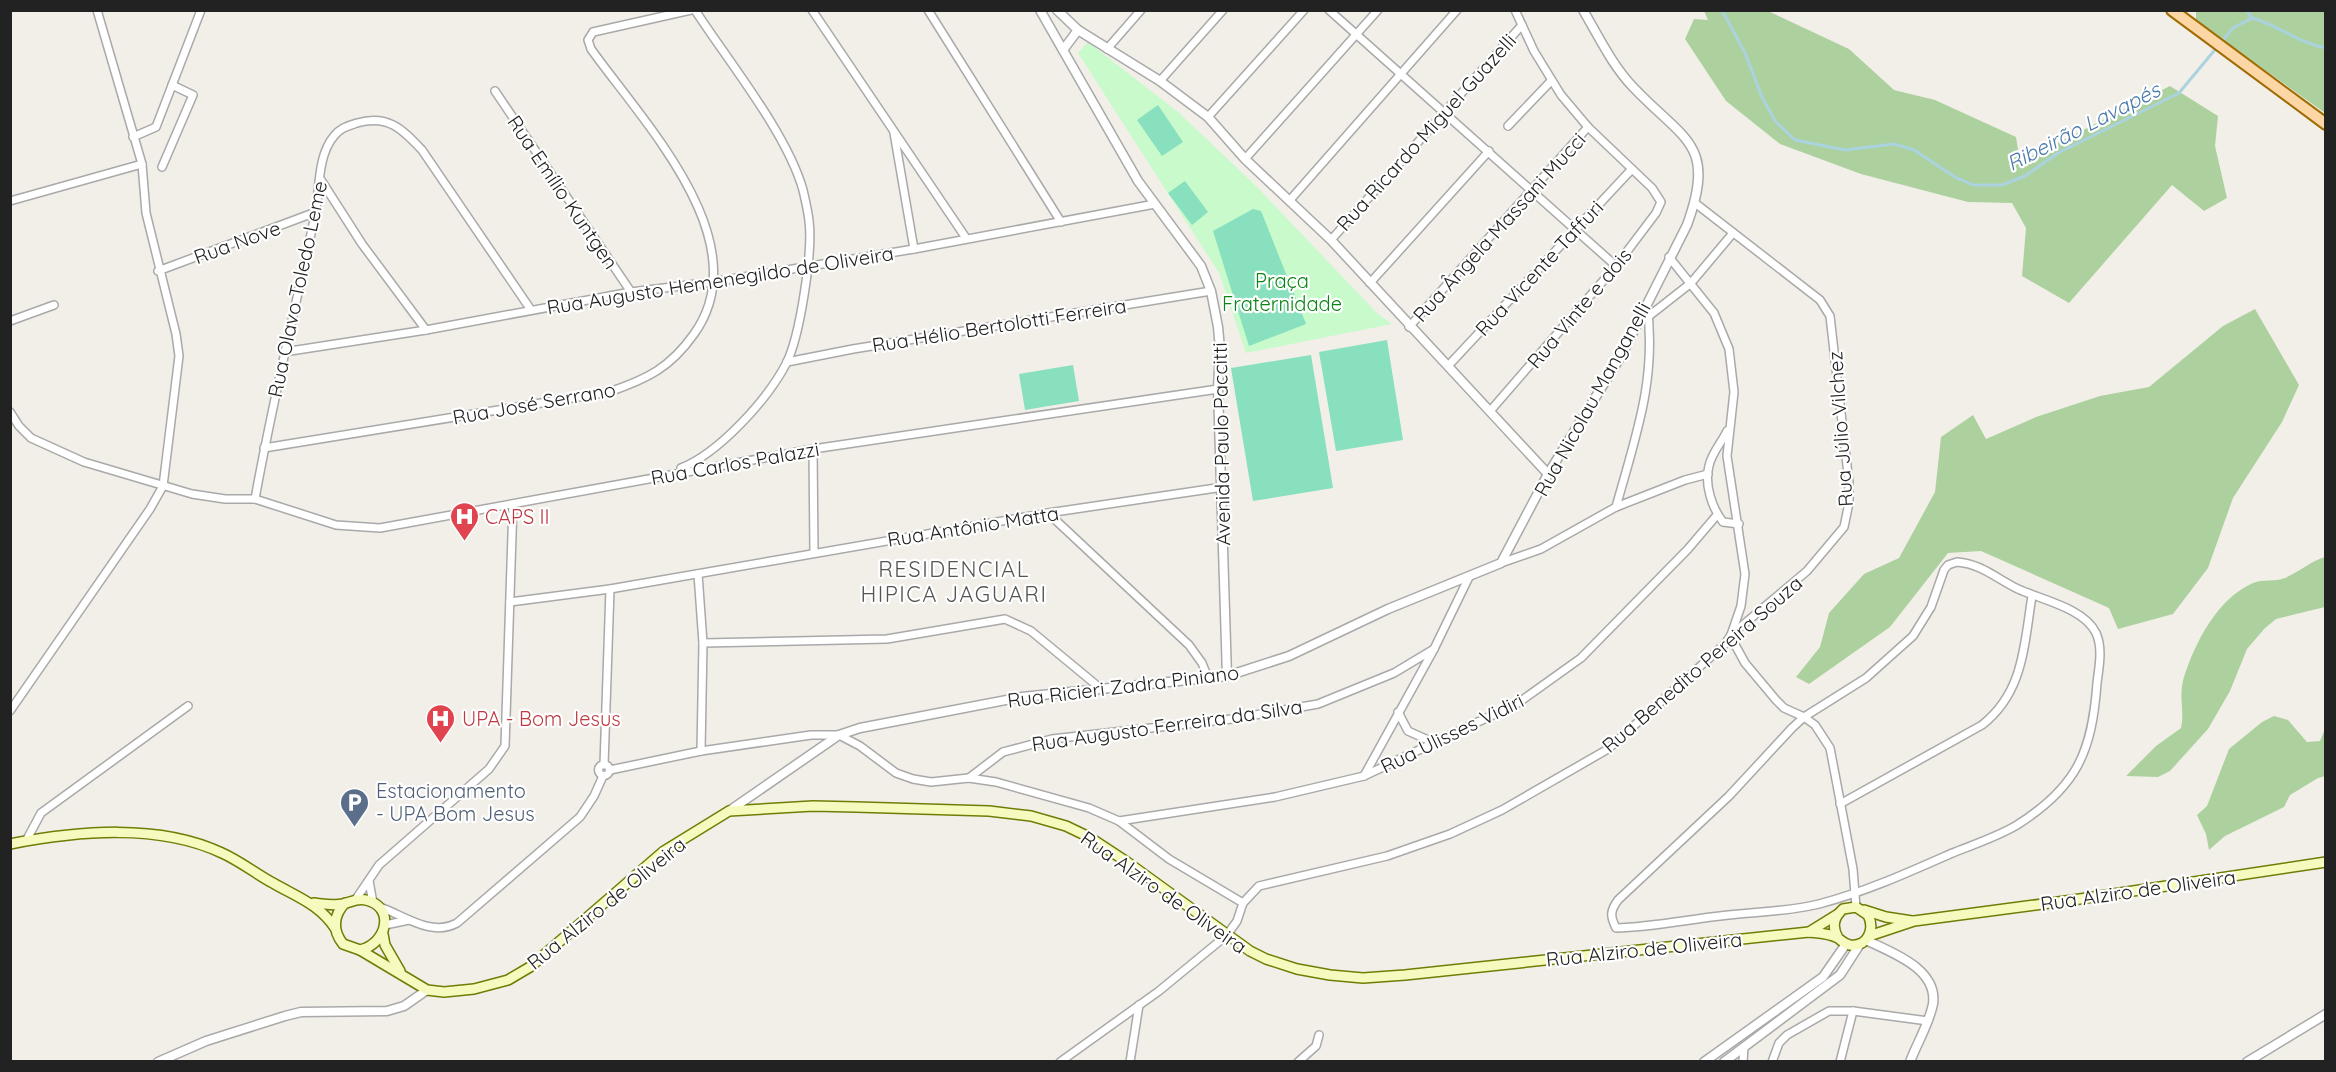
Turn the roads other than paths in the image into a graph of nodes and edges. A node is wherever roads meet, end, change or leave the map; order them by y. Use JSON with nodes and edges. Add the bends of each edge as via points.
{"nodes":[{"id":1,"x":97,"y":10,"type":"edge"},
{"id":2,"x":201,"y":10,"type":"edge"},
{"id":3,"x":693,"y":10,"type":"edge"},
{"id":4,"x":812,"y":10,"type":"edge"},
{"id":5,"x":928,"y":10,"type":"edge"},
{"id":6,"x":1040,"y":10,"type":"edge"},
{"id":7,"x":1141,"y":10,"type":"edge"},
{"id":8,"x":1223,"y":10,"type":"edge"},
{"id":9,"x":1304,"y":10,"type":"edge"},
{"id":10,"x":1329,"y":10,"type":"edge"},
{"id":11,"x":1378,"y":10,"type":"edge"},
{"id":12,"x":1457,"y":10,"type":"edge"},
{"id":13,"x":1515,"y":10,"type":"edge"},
{"id":14,"x":1583,"y":10,"type":"edge"},
{"id":15,"x":2172,"y":10,"type":"edge"},
{"id":16,"x":1063,"y":12,"type":"edge"},
{"id":17,"x":1522,"y":25,"type":"junction"},
{"id":18,"x":1077,"y":30,"type":"junction"},
{"id":19,"x":1356,"y":35,"type":"junction"},
{"id":20,"x":1107,"y":49,"type":"junction"},
{"id":21,"x":1063,"y":50,"type":"junction"},
{"id":22,"x":1401,"y":74,"type":"junction"},
{"id":23,"x":1160,"y":81,"type":"junction"},
{"id":24,"x":1551,"y":81,"type":"junction"},
{"id":25,"x":172,"y":85,"type":"junction"},
{"id":26,"x":495,"y":91,"type":"dead end"},
{"id":27,"x":1445,"y":112,"type":"junction"},
{"id":28,"x":1208,"y":117,"type":"junction"},
{"id":29,"x":2325,"y":124,"type":"edge"},
{"id":30,"x":1508,"y":126,"type":"dead end"},
{"id":31,"x":1588,"y":127,"type":"junction"},
{"id":32,"x":893,"y":130,"type":"junction"},
{"id":33,"x":133,"y":137,"type":"junction"},
{"id":34,"x":1489,"y":151,"type":"junction"},
{"id":35,"x":1245,"y":159,"type":"junction"},
{"id":36,"x":142,"y":164,"type":"junction"},
{"id":37,"x":162,"y":167,"type":"dead end"},
{"id":38,"x":1631,"y":170,"type":"junction"},
{"id":39,"x":321,"y":180,"type":"junction"},
{"id":40,"x":1531,"y":190,"type":"junction"},
{"id":41,"x":1290,"y":200,"type":"junction"},
{"id":42,"x":10,"y":201,"type":"edge"},
{"id":43,"x":1695,"y":203,"type":"junction"},
{"id":44,"x":1155,"y":204,"type":"junction"},
{"id":45,"x":316,"y":213,"type":"junction"},
{"id":46,"x":1061,"y":222,"type":"junction"},
{"id":47,"x":1575,"y":229,"type":"junction"},
{"id":48,"x":1733,"y":233,"type":"junction"},
{"id":49,"x":966,"y":238,"type":"junction"},
{"id":50,"x":1330,"y":240,"type":"junction"},
{"id":51,"x":914,"y":249,"type":"junction"},
{"id":52,"x":1669,"y":257,"type":"junction"},
{"id":53,"x":806,"y":266,"type":"junction"},
{"id":54,"x":1616,"y":266,"type":"junction"},
{"id":55,"x":158,"y":271,"type":"junction"},
{"id":56,"x":713,"y":282,"type":"junction"},
{"id":57,"x":1370,"y":283,"type":"junction"},
{"id":58,"x":1691,"y":283,"type":"junction"},
{"id":59,"x":1210,"y":291,"type":"junction"},
{"id":60,"x":631,"y":292,"type":"junction"},
{"id":61,"x":1647,"y":302,"type":"junction"},
{"id":62,"x":54,"y":305,"type":"dead end"},
{"id":63,"x":531,"y":310,"type":"junction"},
{"id":64,"x":1649,"y":316,"type":"junction"},
{"id":65,"x":10,"y":321,"type":"edge"},
{"id":66,"x":1409,"y":327,"type":"junction"},
{"id":67,"x":426,"y":330,"type":"junction"},
{"id":68,"x":284,"y":352,"type":"junction"},
{"id":69,"x":787,"y":363,"type":"junction"},
{"id":70,"x":1448,"y":366,"type":"junction"},
{"id":71,"x":1218,"y":388,"type":"junction"},
{"id":72,"x":1491,"y":410,"type":"junction"},
{"id":73,"x":10,"y":412,"type":"edge"},
{"id":74,"x":1729,"y":426,"type":"junction"},
{"id":75,"x":1720,"y":445,"type":"junction"},
{"id":76,"x":264,"y":448,"type":"junction"},
{"id":77,"x":813,"y":448,"type":"junction"},
{"id":78,"x":1727,"y":456,"type":"junction"},
{"id":79,"x":667,"y":473,"type":"junction"},
{"id":80,"x":1548,"y":474,"type":"junction"},
{"id":81,"x":1708,"y":474,"type":"junction"},
{"id":82,"x":163,"y":486,"type":"junction"},
{"id":83,"x":1223,"y":487,"type":"junction"},
{"id":84,"x":255,"y":500,"type":"junction"},
{"id":85,"x":513,"y":505,"type":"junction"},
{"id":86,"x":1616,"y":507,"type":"junction"},
{"id":87,"x":1048,"y":513,"type":"junction"},
{"id":88,"x":1717,"y":515,"type":"junction"},
{"id":89,"x":1739,"y":524,"type":"junction"},
{"id":90,"x":1837,"y":539,"type":"joint"},
{"id":91,"x":814,"y":553,"type":"junction"},
{"id":92,"x":1501,"y":563,"type":"junction"},
{"id":93,"x":698,"y":574,"type":"junction"},
{"id":94,"x":1469,"y":577,"type":"junction"},
{"id":95,"x":610,"y":589,"type":"junction"},
{"id":96,"x":2032,"y":596,"type":"junction"},
{"id":97,"x":510,"y":602,"type":"junction"},
{"id":98,"x":1731,"y":635,"type":"junction"},
{"id":99,"x":703,"y":643,"type":"junction"},
{"id":100,"x":1434,"y":649,"type":"junction"},
{"id":101,"x":1227,"y":675,"type":"junction"},
{"id":102,"x":1208,"y":678,"type":"junction"},
{"id":103,"x":1100,"y":688,"type":"junction"},
{"id":104,"x":188,"y":706,"type":"dead end"},
{"id":105,"x":10,"y":711,"type":"edge"},
{"id":106,"x":1398,"y":712,"type":"junction"},
{"id":107,"x":1804,"y":717,"type":"junction"},
{"id":108,"x":839,"y":735,"type":"junction"},
{"id":109,"x":1440,"y":741,"type":"junction"},
{"id":110,"x":701,"y":751,"type":"junction"},
{"id":111,"x":607,"y":767,"type":"junction"},
{"id":112,"x":1364,"y":776,"type":"junction"},
{"id":113,"x":969,"y":778,"type":"junction"},
{"id":114,"x":1840,"y":804,"type":"junction"},
{"id":115,"x":729,"y":811,"type":"junction"},
{"id":116,"x":1119,"y":821,"type":"junction"},
{"id":117,"x":26,"y":841,"type":"junction"},
{"id":118,"x":10,"y":844,"type":"edge"},
{"id":119,"x":2325,"y":862,"type":"edge"},
{"id":120,"x":369,"y":881,"type":"junction"},
{"id":121,"x":1856,"y":894,"type":"junction"},
{"id":122,"x":356,"y":899,"type":"junction"},
{"id":123,"x":312,"y":903,"type":"junction"},
{"id":124,"x":345,"y":903,"type":"junction"},
{"id":125,"x":1243,"y":903,"type":"junction"},
{"id":126,"x":375,"y":904,"type":"junction"},
{"id":127,"x":1860,"y":909,"type":"junction"},
{"id":128,"x":1838,"y":914,"type":"junction"},
{"id":129,"x":411,"y":920,"type":"junction"},
{"id":130,"x":1914,"y":921,"type":"junction"},
{"id":131,"x":335,"y":928,"type":"junction"},
{"id":132,"x":384,"y":930,"type":"junction"},
{"id":133,"x":1809,"y":932,"type":"junction"},
{"id":134,"x":1227,"y":935,"type":"junction"},
{"id":135,"x":1865,"y":940,"type":"junction"},
{"id":136,"x":1842,"y":941,"type":"junction"},
{"id":137,"x":360,"y":950,"type":"junction"},
{"id":138,"x":401,"y":973,"type":"junction"},
{"id":139,"x":427,"y":990,"type":"junction"},
{"id":140,"x":1139,"y":1005,"type":"junction"},
{"id":141,"x":1853,"y":1011,"type":"junction"},
{"id":142,"x":2325,"y":1014,"type":"edge"},
{"id":143,"x":1928,"y":1020,"type":"junction"},
{"id":144,"x":1319,"y":1035,"type":"dead end"},
{"id":145,"x":1744,"y":1047,"type":"junction"},
{"id":146,"x":158,"y":1062,"type":"edge"},
{"id":147,"x":1060,"y":1062,"type":"edge"},
{"id":148,"x":1130,"y":1062,"type":"edge"},
{"id":149,"x":1298,"y":1062,"type":"edge"},
{"id":150,"x":1704,"y":1062,"type":"edge"},
{"id":151,"x":1724,"y":1062,"type":"edge"},
{"id":152,"x":1743,"y":1062,"type":"edge"},
{"id":153,"x":1772,"y":1062,"type":"edge"},
{"id":154,"x":1840,"y":1062,"type":"edge"},
{"id":155,"x":1910,"y":1062,"type":"edge"},
{"id":156,"x":2247,"y":1062,"type":"edge"}],
"edges":[{"from":1,"to":33,"type":"street"},
{"from":2,"to":25,"type":"street"},
{"from":3,"to":53,"type":"street","via":[[790,157],[810,222]]},
{"from":3,"to":56,"type":"street","name":"Rua José Serrano","via":[[593,32],[588,40],[680,171],[713,248]]},
{"from":4,"to":32,"type":"street"},
{"from":5,"to":46,"type":"street"},
{"from":6,"to":21,"type":"street","name":"Avenida Paulo Paccitti"},
{"from":7,"to":20,"type":"street"},
{"from":8,"to":23,"type":"street"},
{"from":9,"to":28,"type":"street"},
{"from":10,"to":19,"type":"street"},
{"from":11,"to":19,"type":"street"},
{"from":12,"to":22,"type":"street"},
{"from":13,"to":17,"type":"street"},
{"from":14,"to":43,"type":"street","name":"Rua Nicolau Manganelli","via":[[1618,69],[1692,146],[1700,164]]},
{"from":15,"to":29,"type":"main road"},
{"from":16,"to":18,"type":"street"},
{"from":17,"to":24,"type":"street"},
{"from":17,"to":27,"type":"street","name":"Rua Ricardo Miguel Guazelli"},
{"from":18,"to":20,"type":"street"},
{"from":18,"to":21,"type":"street"},
{"from":19,"to":22,"type":"street"},
{"from":19,"to":35,"type":"street"},
{"from":20,"to":23,"type":"street"},
{"from":21,"to":44,"type":"street","name":"Avenida Paulo Paccitti"},
{"from":22,"to":27,"type":"street"},
{"from":22,"to":41,"type":"street"},
{"from":23,"to":28,"type":"street"},
{"from":24,"to":30,"type":"street"},
{"from":24,"to":31,"type":"street"},
{"from":25,"to":33,"type":"street","via":[[156,127]]},
{"from":25,"to":37,"type":"street","via":[[193,95]]},
{"from":26,"to":60,"type":"street","name":"Rua Emílio Kuntgen"},
{"from":27,"to":34,"type":"street"},
{"from":27,"to":50,"type":"street","name":"Rua Ricardo Miguel Guazelli"},
{"from":28,"to":35,"type":"street"},
{"from":31,"to":38,"type":"street"},
{"from":31,"to":40,"type":"street","name":"Rua Ângela Massani Mucci"},
{"from":32,"to":49,"type":"street"},
{"from":32,"to":51,"type":"street"},
{"from":33,"to":36,"type":"street"},
{"from":34,"to":40,"type":"street"},
{"from":34,"to":57,"type":"street"},
{"from":35,"to":41,"type":"street"},
{"from":36,"to":42,"type":"street"},
{"from":36,"to":55,"type":"street","via":[[146,213]]},
{"from":38,"to":47,"type":"street","name":"Rua Vicente Taffuri"},
{"from":38,"to":54,"type":"street","name":"Rua Vinte e dois","via":[[1656,192],[1661,202]]},
{"from":39,"to":45,"type":"street","name":"Rua Olavo Toledo Leme"},
{"from":39,"to":63,"type":"street","name":"Rua Olavo Toledo Leme","via":[[328,145],[340,129],[372,119],[386,120],[422,150]]},
{"from":39,"to":67,"type":"street","via":[[362,244]]},
{"from":40,"to":47,"type":"street"},
{"from":40,"to":66,"type":"street","name":"Rua Ângela Massani Mucci"},
{"from":41,"to":50,"type":"street"},
{"from":43,"to":48,"type":"street"},
{"from":43,"to":52,"type":"street","name":"Rua Nicolau Manganelli"},
{"from":44,"to":46,"type":"street","name":"Rua Augusto Hemenegildo de Oliveira"},
{"from":44,"to":59,"type":"street","name":"Avenida Paulo Paccitti","via":[[1201,266]]},
{"from":45,"to":55,"type":"street","name":"Rua Nove"},
{"from":45,"to":68,"type":"street","name":"Rua Olavo Toledo Leme"},
{"from":46,"to":49,"type":"street","name":"Rua Augusto Hemenegildo de Oliveira"},
{"from":47,"to":54,"type":"street"},
{"from":47,"to":70,"type":"street","name":"Rua Vicente Taffuri"},
{"from":48,"to":58,"type":"street"},
{"from":48,"to":90,"type":"street","name":"Rua Júlio Vilchez","via":[[1820,300],[1830,316],[1849,483],[1848,515]]},
{"from":49,"to":51,"type":"street","name":"Rua Augusto Hemenegildo de Oliveira"},
{"from":50,"to":57,"type":"street"},
{"from":51,"to":53,"type":"street","name":"Rua Augusto Hemenegildo de Oliveira"},
{"from":52,"to":58,"type":"street"},
{"from":52,"to":61,"type":"street","name":"Rua Nicolau Manganelli"},
{"from":53,"to":56,"type":"street","name":"Rua Augusto Hemenegildo de Oliveira"},
{"from":53,"to":69,"type":"street","via":[[795,338]]},
{"from":54,"to":72,"type":"street","name":"Rua Vinte e dois"},
{"from":55,"to":82,"type":"street","via":[[179,356]]},
{"from":56,"to":60,"type":"street","name":"Rua Augusto Hemenegildo de Oliveira"},
{"from":56,"to":76,"type":"street","name":"Rua José Serrano","via":[[710,305],[682,351],[642,381],[609,392]]},
{"from":57,"to":66,"type":"street"},
{"from":58,"to":64,"type":"street"},
{"from":58,"to":74,"type":"street","via":[[1714,313],[1729,349],[1734,392]]},
{"from":59,"to":69,"type":"street","name":"Rua Hélio Bertolotti Ferreira"},
{"from":59,"to":71,"type":"street","name":"Avenida Paulo Paccitti","via":[[1220,349]]},
{"from":60,"to":63,"type":"street","name":"Rua Augusto Hemenegildo de Oliveira"},
{"from":61,"to":64,"type":"street"},
{"from":61,"to":80,"type":"street","name":"Rua Nicolau Manganelli","via":[[1621,356]]},
{"from":62,"to":65,"type":"street"},
{"from":63,"to":67,"type":"street","name":"Rua Augusto Hemenegildo de Oliveira"},
{"from":64,"to":86,"type":"street","via":[[1651,363],[1647,388]]},
{"from":66,"to":70,"type":"street"},
{"from":67,"to":68,"type":"street","name":"Rua Augusto Hemenegildo de Oliveira"},
{"from":68,"to":76,"type":"street","name":"Rua Olavo Toledo Leme"},
{"from":69,"to":79,"type":"street","via":[[752,412],[725,437],[687,465]]},
{"from":70,"to":72,"type":"street"},
{"from":71,"to":77,"type":"street","name":"Rua Carlos Palazzi"},
{"from":71,"to":83,"type":"street","name":"Avenida Paulo Paccitti"},
{"from":72,"to":80,"type":"street"},
{"from":73,"to":82,"type":"street","name":"Rua Carlos Palazzi","via":[[31,438],[57,452]]},
{"from":74,"to":75,"type":"street"},
{"from":74,"to":78,"type":"street"},
{"from":75,"to":78,"type":"street"},
{"from":75,"to":81,"type":"street"},
{"from":76,"to":84,"type":"street","name":"Rua Olavo Toledo Leme"},
{"from":77,"to":79,"type":"street","name":"Rua Carlos Palazzi"},
{"from":77,"to":91,"type":"street"},
{"from":78,"to":89,"type":"street"},
{"from":79,"to":85,"type":"street","name":"Rua Carlos Palazzi"},
{"from":80,"to":92,"type":"street","name":"Rua Nicolau Manganelli"},
{"from":81,"to":86,"type":"street","name":"Rua Ricieri Zadra Piniano"},
{"from":81,"to":88,"type":"street"},
{"from":82,"to":84,"type":"street","name":"Rua Carlos Palazzi","via":[[203,496]]},
{"from":82,"to":105,"type":"street"},
{"from":83,"to":87,"type":"street","name":"Rua Antônio Matta"},
{"from":83,"to":101,"type":"street","name":"Avenida Paulo Paccitti"},
{"from":84,"to":85,"type":"street","name":"Rua Carlos Palazzi","via":[[357,528],[380,528]]},
{"from":85,"to":97,"type":"street"},
{"from":86,"to":92,"type":"street","name":"Rua Ricieri Zadra Piniano","via":[[1541,549]]},
{"from":87,"to":91,"type":"street","name":"Rua Antônio Matta"},
{"from":87,"to":102,"type":"street","via":[[1189,645]]},
{"from":88,"to":89,"type":"street","via":[[1727,524]]},
{"from":88,"to":109,"type":"street","name":"Rua Ulisses Vidiri","via":[[1581,658],[1518,703]]},
{"from":89,"to":98,"type":"street","via":[[1745,573],[1741,606]]},
{"from":90,"to":98,"type":"street","name":"Rua Benedito Pereira Souza","via":[[1807,571]]},
{"from":91,"to":93,"type":"street","name":"Rua Antônio Matta"},
{"from":92,"to":94,"type":"street","name":"Rua Ricieri Zadra Piniano"},
{"from":93,"to":95,"type":"street","name":"Rua Antônio Matta"},
{"from":93,"to":99,"type":"street"},
{"from":94,"to":100,"type":"street"},
{"from":94,"to":101,"type":"street","name":"Rua Ricieri Zadra Piniano","via":[[1388,609],[1289,656]]},
{"from":95,"to":97,"type":"street","name":"Rua Antônio Matta"},
{"from":95,"to":111,"type":"street"},
{"from":96,"to":107,"type":"street","via":[[1972,563],[1948,565],[1931,607],[1913,636],[1866,678]]},
{"from":96,"to":114,"type":"street","via":[[2019,670],[2012,692],[1999,712]]},
{"from":96,"to":121,"type":"street","via":[[2086,621],[2096,633],[2100,651],[2092,726],[2084,756],[2071,780],[2016,826]]},
{"from":97,"to":120,"type":"street","via":[[506,739],[501,755],[459,797],[379,865]]},
{"from":98,"to":107,"type":"street","via":[[1740,655],[1776,700]]},
{"from":98,"to":125,"type":"street","name":"Rua Benedito Pereira Souza","via":[[1608,750],[1502,810],[1387,856],[1272,881],[1252,891]]},
{"from":99,"to":103,"type":"street","via":[[887,639],[1005,619],[1031,631]]},
{"from":99,"to":110,"type":"street"},
{"from":100,"to":106,"type":"street"},
{"from":100,"to":113,"type":"street","name":"Rua Augusto Ferreira da Silva","via":[[1394,673],[1318,704],[1232,719],[1052,739],[1003,752]]},
{"from":101,"to":102,"type":"street","name":"Rua Ricieri Zadra Piniano"},
{"from":102,"to":103,"type":"street","name":"Rua Ricieri Zadra Piniano"},
{"from":103,"to":108,"type":"street","name":"Rua Ricieri Zadra Piniano","via":[[1022,697]]},
{"from":104,"to":117,"type":"street","via":[[41,813]]},
{"from":106,"to":109,"type":"street","via":[[1408,731]]},
{"from":106,"to":112,"type":"street"},
{"from":107,"to":114,"type":"street","via":[[1823,734],[1830,748]]},
{"from":107,"to":121,"type":"street","via":[[1729,796],[1618,900],[1610,918],[1616,928],[1645,927],[1816,904]]},
{"from":108,"to":110,"type":"street","via":[[810,735]]},
{"from":108,"to":113,"type":"street","via":[[896,773],[913,779],[931,782]]},
{"from":108,"to":115,"type":"street","name":"Rua Ricieri Zadra Piniano"},
{"from":109,"to":112,"type":"street","name":"Rua Ulisses Vidiri"},
{"from":110,"to":111,"type":"street"},
{"from":111,"to":129,"type":"street","via":[[609,774],[603,776],[580,818],[457,923],[439,929]]},
{"from":112,"to":116,"type":"street","name":"Rua Ulisses Vidiri","via":[[1275,796]]},
{"from":113,"to":116,"type":"street","via":[[1072,803]]},
{"from":114,"to":121,"type":"street"},
{"from":115,"to":134,"type":"main road","name":"Rua Alziro de Oliveira","via":[[824,806],[989,811],[1030,816],[1089,837]]},
{"from":115,"to":139,"type":"main road","name":"Rua Alziro de Oliveira","via":[[664,851],[530,967],[508,980],[474,989]]},
{"from":116,"to":125,"type":"street","via":[[1169,859]]},
{"from":117,"to":118,"type":"main road"},
{"from":117,"to":123,"type":"main road","via":[[66,835],[128,834],[194,843],[222,853]]},
{"from":119,"to":130,"type":"main road","name":"Rua Alziro de Oliveira"},
{"from":120,"to":122,"type":"street"},
{"from":120,"to":126,"type":"street"},
{"from":121,"to":127,"type":"street"},
{"from":122,"to":124,"type":"main road"},
{"from":122,"to":126,"type":"main road"},
{"from":123,"to":124,"type":"main road"},
{"from":123,"to":131,"type":"main road"},
{"from":124,"to":131,"type":"main road","via":[[335,919]]},
{"from":125,"to":134,"type":"street","name":"Rua Benedito Pereira Souza"},
{"from":126,"to":129,"type":"street"},
{"from":126,"to":132,"type":"main road","via":[[383,915]]},
{"from":127,"to":128,"type":"main road","name":"Rua Alziro de Oliveira","via":[[1843,909]]},
{"from":127,"to":130,"type":"main road","name":"Rua Alziro de Oliveira"},
{"from":127,"to":135,"type":"main road","via":[[1871,922]]},
{"from":128,"to":133,"type":"main road","name":"Rua Alziro de Oliveira"},
{"from":128,"to":136,"type":"main road","via":[[1834,926]]},
{"from":129,"to":132,"type":"street","via":[[396,921]]},
{"from":130,"to":135,"type":"main road","name":"Rua Alziro de Oliveira"},
{"from":131,"to":137,"type":"main road","via":[[343,944]]},
{"from":132,"to":137,"type":"main road","via":[[369,948]]},
{"from":132,"to":138,"type":"main road","via":[[385,945]]},
{"from":133,"to":134,"type":"main road","name":"Rua Alziro de Oliveira","via":[[1363,978],[1297,969],[1250,951]]},
{"from":133,"to":136,"type":"main road","name":"Rua Alziro de Oliveira"},
{"from":134,"to":140,"type":"street","name":"Rua Benedito Pereira Souza"},
{"from":135,"to":136,"type":"main road","name":"Rua Alziro de Oliveira"},
{"from":135,"to":143,"type":"street","via":[[1920,970],[1933,1002]]},
{"from":135,"to":145,"type":"street","via":[[1840,975]]},
{"from":136,"to":150,"type":"street","via":[[1823,977]]},
{"from":137,"to":138,"type":"main road"},
{"from":138,"to":139,"type":"main road"},
{"from":139,"to":146,"type":"street","via":[[404,1006],[387,1011],[301,1012],[285,1016],[206,1041]]},
{"from":140,"to":147,"type":"street","name":"Rua Benedito Pereira Souza"},
{"from":140,"to":148,"type":"street"},
{"from":141,"to":143,"type":"street"},
{"from":141,"to":153,"type":"street","via":[[1829,1011],[1787,1035],[1779,1043]]},
{"from":141,"to":154,"type":"street"},
{"from":142,"to":156,"type":"street"},
{"from":143,"to":155,"type":"street"},
{"from":144,"to":149,"type":"street","via":[[1316,1046]]},
{"from":145,"to":151,"type":"street"},
{"from":145,"to":152,"type":"street"}]}
